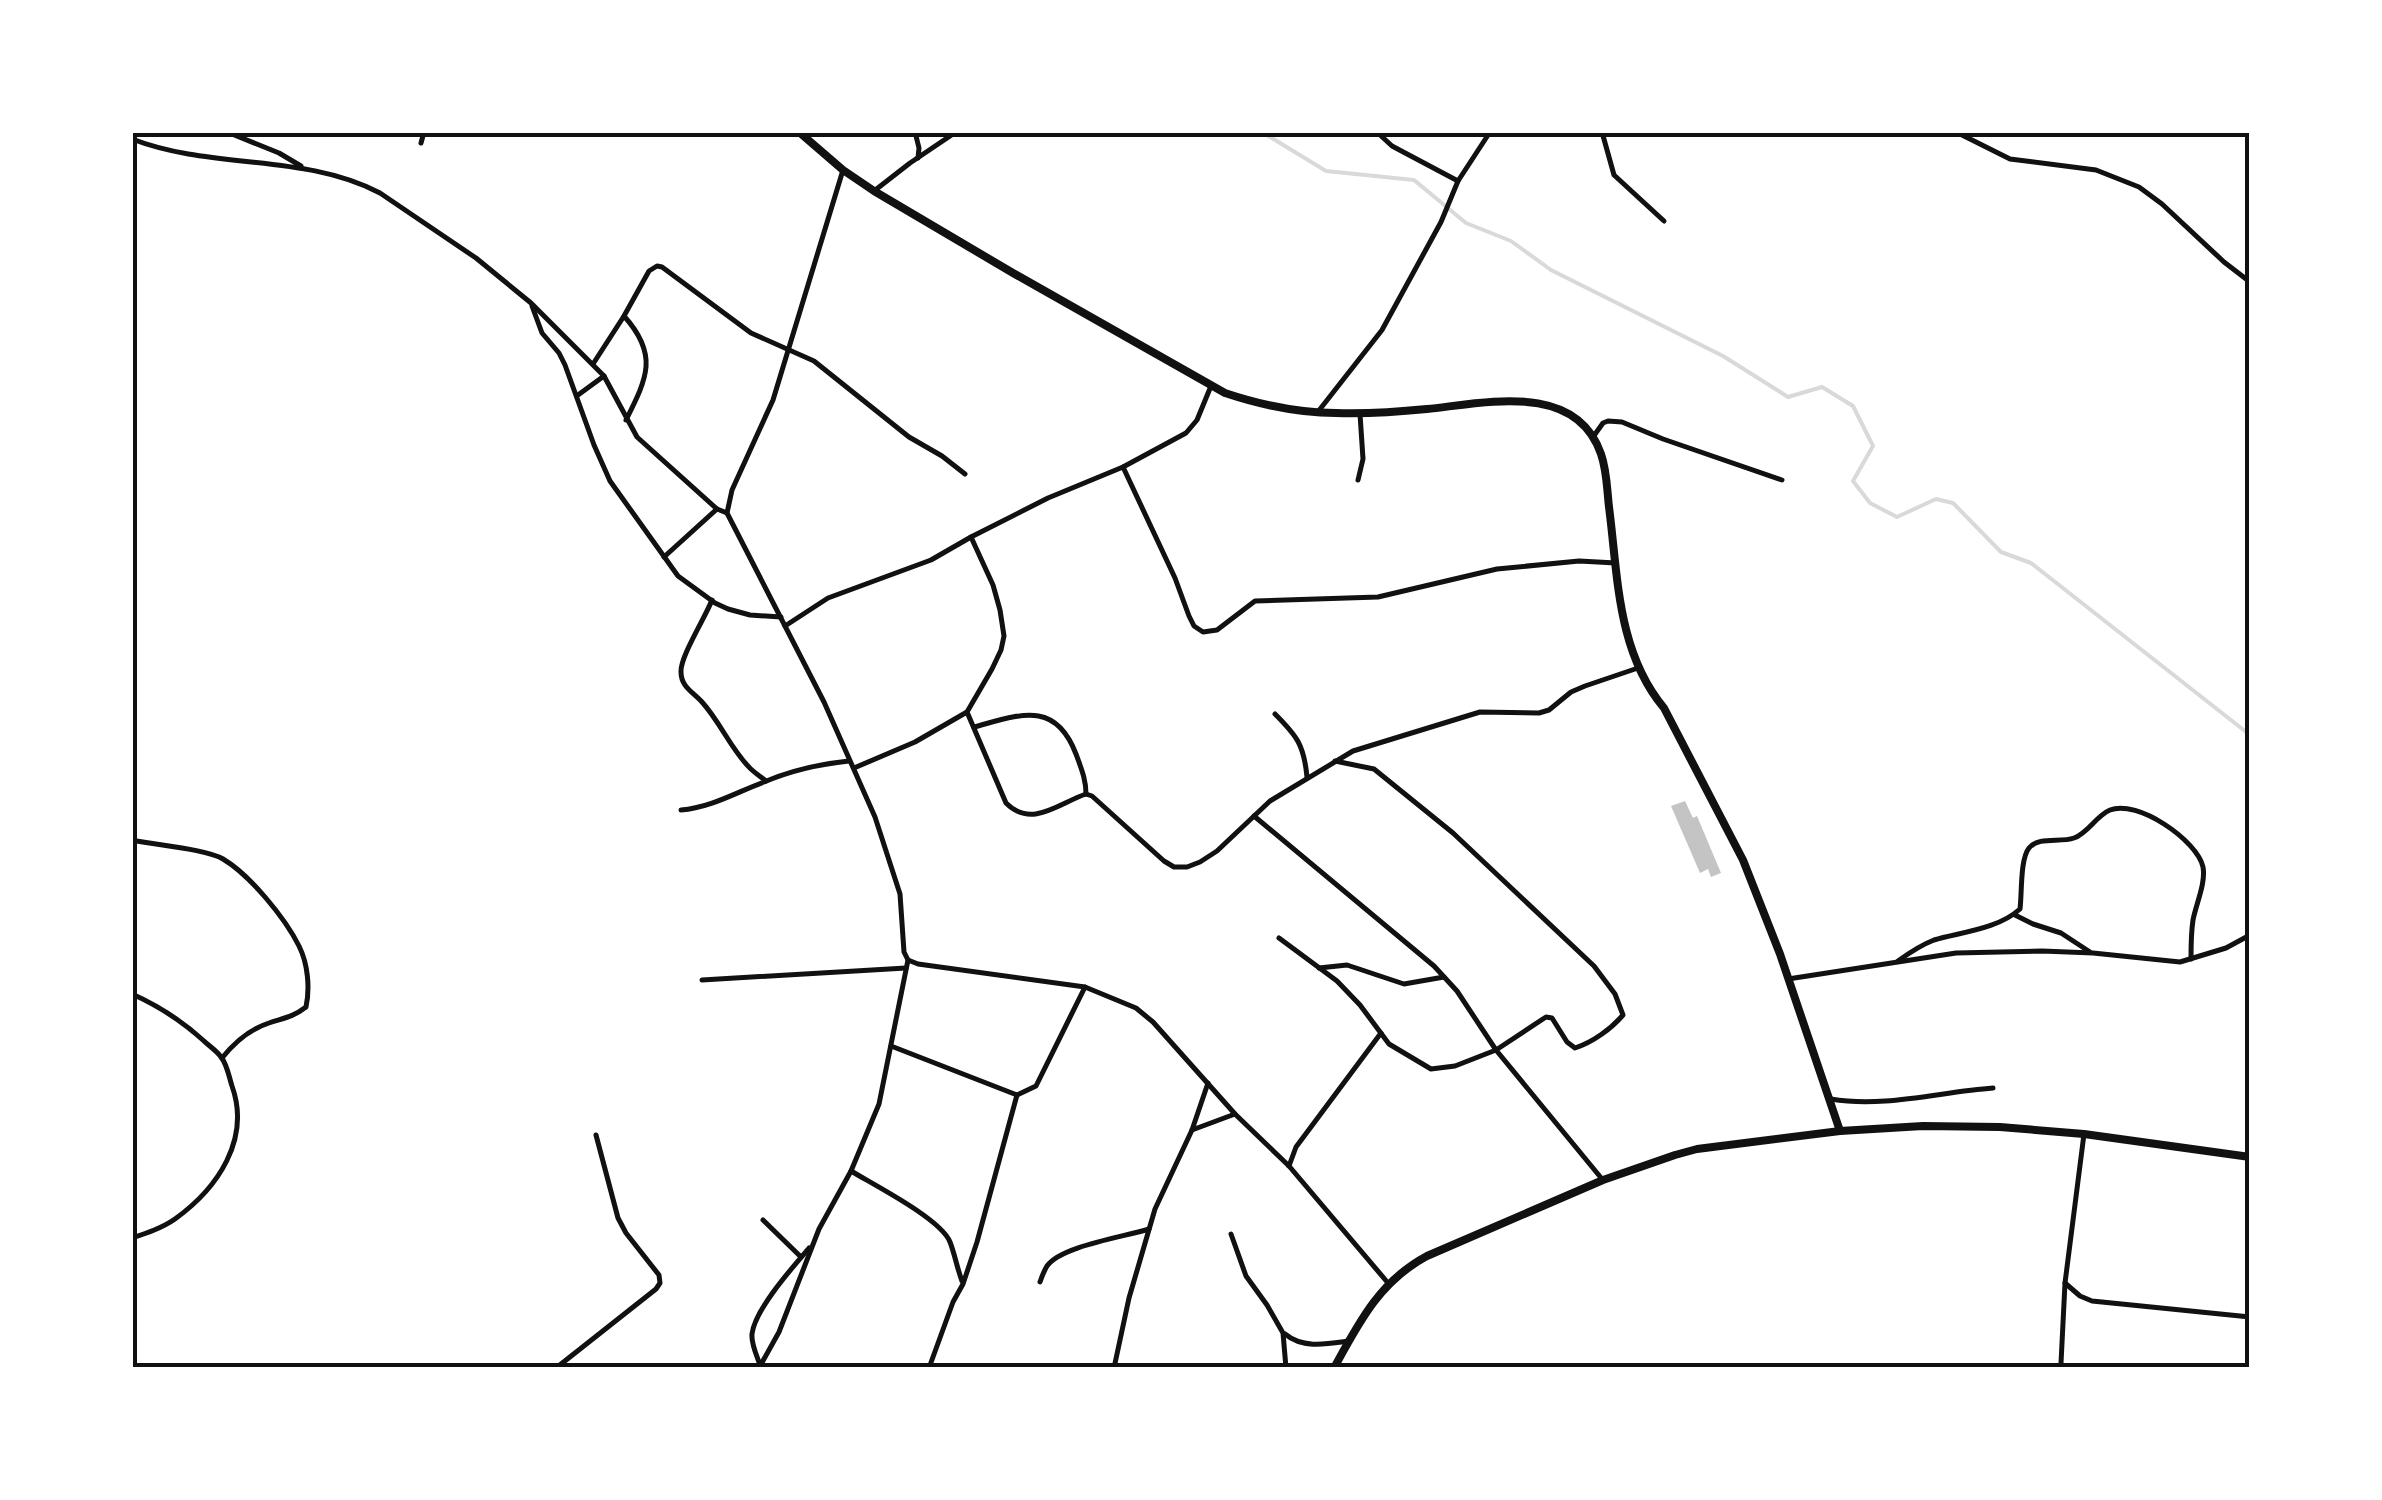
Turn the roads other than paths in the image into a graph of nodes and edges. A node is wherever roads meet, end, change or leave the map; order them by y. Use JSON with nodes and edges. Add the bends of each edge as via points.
{"nodes":[{"id":1,"x":227,"y":132,"type":"edge"},
{"id":2,"x":424,"y":132,"type":"edge"},
{"id":3,"x":799,"y":132,"type":"edge"},
{"id":4,"x":915,"y":132,"type":"edge"},
{"id":5,"x":956,"y":132,"type":"edge"},
{"id":6,"x":1490,"y":132,"type":"edge"},
{"id":7,"x":1602,"y":132,"type":"edge"},
{"id":8,"x":1956,"y":132,"type":"edge"},
{"id":9,"x":1378,"y":133,"type":"edge"},
{"id":10,"x":132,"y":140,"type":"edge"},
{"id":11,"x":420,"y":144,"type":"dead end"},
{"id":12,"x":918,"y":158,"type":"junction"},
{"id":13,"x":304,"y":168,"type":"junction"},
{"id":14,"x":844,"y":170,"type":"junction"},
{"id":15,"x":1458,"y":181,"type":"junction"},
{"id":16,"x":874,"y":191,"type":"junction"},
{"id":17,"x":1664,"y":221,"type":"dead end"},
{"id":18,"x":2250,"y":282,"type":"edge"},
{"id":19,"x":531,"y":303,"type":"junction"},
{"id":20,"x":624,"y":316,"type":"junction"},
{"id":21,"x":788,"y":350,"type":"junction"},
{"id":22,"x":593,"y":364,"type":"junction"},
{"id":23,"x":604,"y":376,"type":"junction"},
{"id":24,"x":1211,"y":386,"type":"junction"},
{"id":25,"x":578,"y":394,"type":"junction"},
{"id":26,"x":1317,"y":413,"type":"junction"},
{"id":27,"x":1360,"y":413,"type":"junction"},
{"id":28,"x":626,"y":420,"type":"junction"},
{"id":29,"x":1592,"y":438,"type":"junction"},
{"id":30,"x":1124,"y":467,"type":"junction"},
{"id":31,"x":964,"y":474,"type":"dead end"},
{"id":32,"x":1358,"y":480,"type":"dead end"},
{"id":33,"x":1782,"y":480,"type":"dead end"},
{"id":34,"x":717,"y":510,"type":"junction"},
{"id":35,"x":727,"y":513,"type":"junction"},
{"id":36,"x":971,"y":537,"type":"junction"},
{"id":37,"x":664,"y":557,"type":"junction"},
{"id":38,"x":1616,"y":563,"type":"junction"},
{"id":39,"x":712,"y":600,"type":"junction"},
{"id":40,"x":781,"y":617,"type":"junction"},
{"id":41,"x":785,"y":626,"type":"junction"},
{"id":42,"x":1638,"y":668,"type":"junction"},
{"id":43,"x":967,"y":712,"type":"junction"},
{"id":44,"x":1275,"y":714,"type":"dead end"},
{"id":45,"x":974,"y":727,"type":"junction"},
{"id":46,"x":850,"y":760,"type":"junction"},
{"id":47,"x":1335,"y":761,"type":"junction"},
{"id":48,"x":853,"y":769,"type":"junction"},
{"id":49,"x":1308,"y":777,"type":"junction"},
{"id":50,"x":766,"y":780,"type":"junction"},
{"id":51,"x":1086,"y":794,"type":"junction"},
{"id":52,"x":681,"y":810,"type":"dead end"},
{"id":53,"x":1254,"y":816,"type":"junction"},
{"id":54,"x":132,"y":840,"type":"edge"},
{"id":55,"x":2014,"y":914,"type":"junction"},
{"id":56,"x":2250,"y":936,"type":"edge"},
{"id":57,"x":1279,"y":938,"type":"dead end"},
{"id":58,"x":2092,"y":954,"type":"junction"},
{"id":59,"x":2191,"y":959,"type":"junction"},
{"id":60,"x":1898,"y":961,"type":"junction"},
{"id":61,"x":907,"y":964,"type":"junction"},
{"id":62,"x":1319,"y":968,"type":"junction"},
{"id":63,"x":1444,"y":978,"type":"junction"},
{"id":64,"x":1788,"y":979,"type":"junction"},
{"id":65,"x":702,"y":980,"type":"dead end"},
{"id":66,"x":1085,"y":987,"type":"junction"},
{"id":67,"x":132,"y":994,"type":"edge"},
{"id":68,"x":1381,"y":1033,"type":"junction"},
{"id":69,"x":891,"y":1046,"type":"junction"},
{"id":70,"x":1496,"y":1050,"type":"junction"},
{"id":71,"x":222,"y":1058,"type":"junction"},
{"id":72,"x":1208,"y":1083,"type":"junction"},
{"id":73,"x":1993,"y":1088,"type":"dead end"},
{"id":74,"x":1017,"y":1095,"type":"junction"},
{"id":75,"x":1830,"y":1099,"type":"junction"},
{"id":76,"x":1236,"y":1114,"type":"junction"},
{"id":77,"x":1192,"y":1130,"type":"junction"},
{"id":78,"x":1840,"y":1130,"type":"junction"},
{"id":79,"x":2084,"y":1134,"type":"junction"},
{"id":80,"x":596,"y":1135,"type":"dead end"},
{"id":81,"x":2250,"y":1158,"type":"edge"},
{"id":82,"x":1289,"y":1166,"type":"junction"},
{"id":83,"x":852,"y":1171,"type":"junction"},
{"id":84,"x":1603,"y":1180,"type":"junction"},
{"id":85,"x":763,"y":1220,"type":"dead end"},
{"id":86,"x":1149,"y":1229,"type":"junction"},
{"id":87,"x":1231,"y":1234,"type":"dead end"},
{"id":88,"x":132,"y":1238,"type":"edge"},
{"id":89,"x":812,"y":1245,"type":"junction"},
{"id":90,"x":801,"y":1257,"type":"junction"},
{"id":91,"x":1040,"y":1282,"type":"dead end"},
{"id":92,"x":1388,"y":1283,"type":"junction"},
{"id":93,"x":2065,"y":1283,"type":"junction"},
{"id":94,"x":964,"y":1284,"type":"junction"},
{"id":95,"x":2250,"y":1316,"type":"edge"},
{"id":96,"x":1283,"y":1333,"type":"junction"},
{"id":97,"x":1349,"y":1341,"type":"junction"},
{"id":98,"x":760,"y":1366,"type":"edge"},
{"id":99,"x":556,"y":1368,"type":"edge"},
{"id":100,"x":929,"y":1368,"type":"edge"},
{"id":101,"x":1114,"y":1368,"type":"edge"},
{"id":102,"x":1286,"y":1368,"type":"edge"},
{"id":103,"x":1334,"y":1368,"type":"edge"},
{"id":104,"x":2063,"y":1368,"type":"edge"}],
"edges":[{"from":1,"to":13,"type":"street"},
{"from":2,"to":11,"type":"street"},
{"from":3,"to":14,"type":"main road"},
{"from":4,"to":12,"type":"street"},
{"from":5,"to":12,"type":"street"},
{"from":6,"to":15,"type":"street"},
{"from":7,"to":17,"type":"street","via":[[1614,175]]},
{"from":8,"to":18,"type":"street","via":[[2010,159],[2096,170],[2140,187]]},
{"from":9,"to":15,"type":"street"},
{"from":10,"to":13,"type":"street"},
{"from":12,"to":16,"type":"street"},
{"from":13,"to":19,"type":"street","via":[[380,192]]},
{"from":14,"to":16,"type":"main road"},
{"from":14,"to":21,"type":"street"},
{"from":15,"to":26,"type":"street","via":[[1382,330]]},
{"from":16,"to":24,"type":"main road"},
{"from":19,"to":22,"type":"street"},
{"from":19,"to":25,"type":"street"},
{"from":20,"to":21,"type":"street","via":[[649,270],[662,267],[751,333]]},
{"from":20,"to":22,"type":"street"},
{"from":20,"to":28,"type":"street","via":[[642,339],[648,363]]},
{"from":21,"to":31,"type":"street","via":[[814,362]]},
{"from":21,"to":35,"type":"street"},
{"from":22,"to":23,"type":"street"},
{"from":23,"to":25,"type":"street"},
{"from":23,"to":28,"type":"street"},
{"from":24,"to":26,"type":"main road","via":[[1257,404]]},
{"from":24,"to":30,"type":"street","via":[[1191,429]]},
{"from":25,"to":37,"type":"street","via":[[610,481]]},
{"from":26,"to":27,"type":"main road"},
{"from":27,"to":29,"type":"main road","via":[[1521,400],[1571,415]]},
{"from":27,"to":32,"type":"street","via":[[1364,460]]},
{"from":28,"to":34,"type":"street"},
{"from":29,"to":33,"type":"street","via":[[1608,420],[1622,422]]},
{"from":29,"to":38,"type":"main road","via":[[1601,453]]},
{"from":30,"to":36,"type":"street"},
{"from":30,"to":38,"type":"street","via":[[1191,621],[1203,632],[1213,632],[1255,601],[1378,596],[1496,569]]},
{"from":34,"to":35,"type":"street"},
{"from":34,"to":37,"type":"street"},
{"from":35,"to":40,"type":"street"},
{"from":36,"to":41,"type":"street","via":[[930,560],[828,598]]},
{"from":36,"to":43,"type":"street","via":[[1004,636]]},
{"from":37,"to":39,"type":"street"},
{"from":38,"to":42,"type":"main road","via":[[1626,637]]},
{"from":39,"to":40,"type":"street","via":[[750,615]]},
{"from":39,"to":50,"type":"street","via":[[680,676],[740,758]]},
{"from":40,"to":41,"type":"street"},
{"from":41,"to":46,"type":"street"},
{"from":42,"to":47,"type":"street","via":[[1571,692],[1548,710],[1480,712]]},
{"from":42,"to":64,"type":"main road","via":[[1730,835]]},
{"from":43,"to":45,"type":"street"},
{"from":43,"to":48,"type":"street"},
{"from":44,"to":49,"type":"street","via":[[1300,742]]},
{"from":45,"to":51,"type":"street","via":[[1019,715],[1050,718],[1071,741]]},
{"from":45,"to":51,"type":"street","via":[[1012,808],[1040,815]]},
{"from":46,"to":48,"type":"street"},
{"from":46,"to":50,"type":"street"},
{"from":47,"to":49,"type":"street"},
{"from":47,"to":70,"type":"street","via":[[1374,768],[1453,833],[1594,966],[1622,1009],[1621,1018],[1575,1048],[1548,1016]]},
{"from":48,"to":61,"type":"street","via":[[889,854]]},
{"from":49,"to":53,"type":"street"},
{"from":50,"to":52,"type":"street"},
{"from":51,"to":53,"type":"street","via":[[1174,866],[1217,851]]},
{"from":53,"to":63,"type":"street"},
{"from":54,"to":71,"type":"street","via":[[221,857],[266,900],[301,949],[306,1007],[247,1034]]},
{"from":55,"to":58,"type":"street","via":[[2061,932]]},
{"from":55,"to":59,"type":"street","via":[[2031,846],[2072,839],[2108,810],[2130,809],[2186,840],[2200,860]]},
{"from":55,"to":60,"type":"street","via":[[1931,941]]},
{"from":56,"to":59,"type":"street"},
{"from":57,"to":62,"type":"street"},
{"from":58,"to":59,"type":"street"},
{"from":58,"to":60,"type":"street","via":[[1956,953]]},
{"from":60,"to":64,"type":"street"},
{"from":61,"to":65,"type":"street"},
{"from":61,"to":66,"type":"street"},
{"from":61,"to":69,"type":"street"},
{"from":62,"to":63,"type":"street","via":[[1348,964],[1404,984]]},
{"from":62,"to":68,"type":"street"},
{"from":63,"to":70,"type":"street"},
{"from":64,"to":75,"type":"main road"},
{"from":66,"to":72,"type":"street","via":[[1136,1008]]},
{"from":66,"to":74,"type":"street","via":[[1036,1086]]},
{"from":67,"to":71,"type":"street","via":[[189,1027]]},
{"from":68,"to":70,"type":"street","via":[[1437,1070]]},
{"from":68,"to":82,"type":"street","via":[[1296,1147]]},
{"from":69,"to":74,"type":"street"},
{"from":69,"to":83,"type":"street","via":[[879,1104]]},
{"from":70,"to":84,"type":"street"},
{"from":71,"to":88,"type":"street","via":[[240,1119],[236,1142],[194,1202],[173,1220]]},
{"from":72,"to":76,"type":"street"},
{"from":72,"to":77,"type":"street"},
{"from":73,"to":75,"type":"street","via":[[1885,1101]]},
{"from":74,"to":94,"type":"street"},
{"from":75,"to":78,"type":"main road"},
{"from":76,"to":77,"type":"street"},
{"from":76,"to":82,"type":"street"},
{"from":77,"to":86,"type":"street"},
{"from":78,"to":79,"type":"main road","via":[[1923,1126]]},
{"from":78,"to":84,"type":"main road","via":[[1696,1149]]},
{"from":79,"to":81,"type":"main road"},
{"from":79,"to":93,"type":"street"},
{"from":80,"to":99,"type":"street","via":[[618,1218],[660,1283]]},
{"from":82,"to":92,"type":"street"},
{"from":83,"to":89,"type":"street"},
{"from":83,"to":94,"type":"street","via":[[944,1232]]},
{"from":84,"to":92,"type":"main road","via":[[1427,1256]]},
{"from":85,"to":90,"type":"street"},
{"from":86,"to":91,"type":"street","via":[[1074,1248],[1047,1265]]},
{"from":86,"to":101,"type":"street"},
{"from":87,"to":96,"type":"street","via":[[1246,1276]]},
{"from":89,"to":90,"type":"street"},
{"from":89,"to":98,"type":"street"},
{"from":90,"to":98,"type":"street","via":[[753,1329]]},
{"from":92,"to":97,"type":"main road"},
{"from":93,"to":95,"type":"street","via":[[2092,1300]]},
{"from":93,"to":104,"type":"street"},
{"from":94,"to":100,"type":"street"},
{"from":96,"to":97,"type":"street","via":[[1309,1344]]},
{"from":96,"to":102,"type":"street"},
{"from":97,"to":103,"type":"main road"}]}
